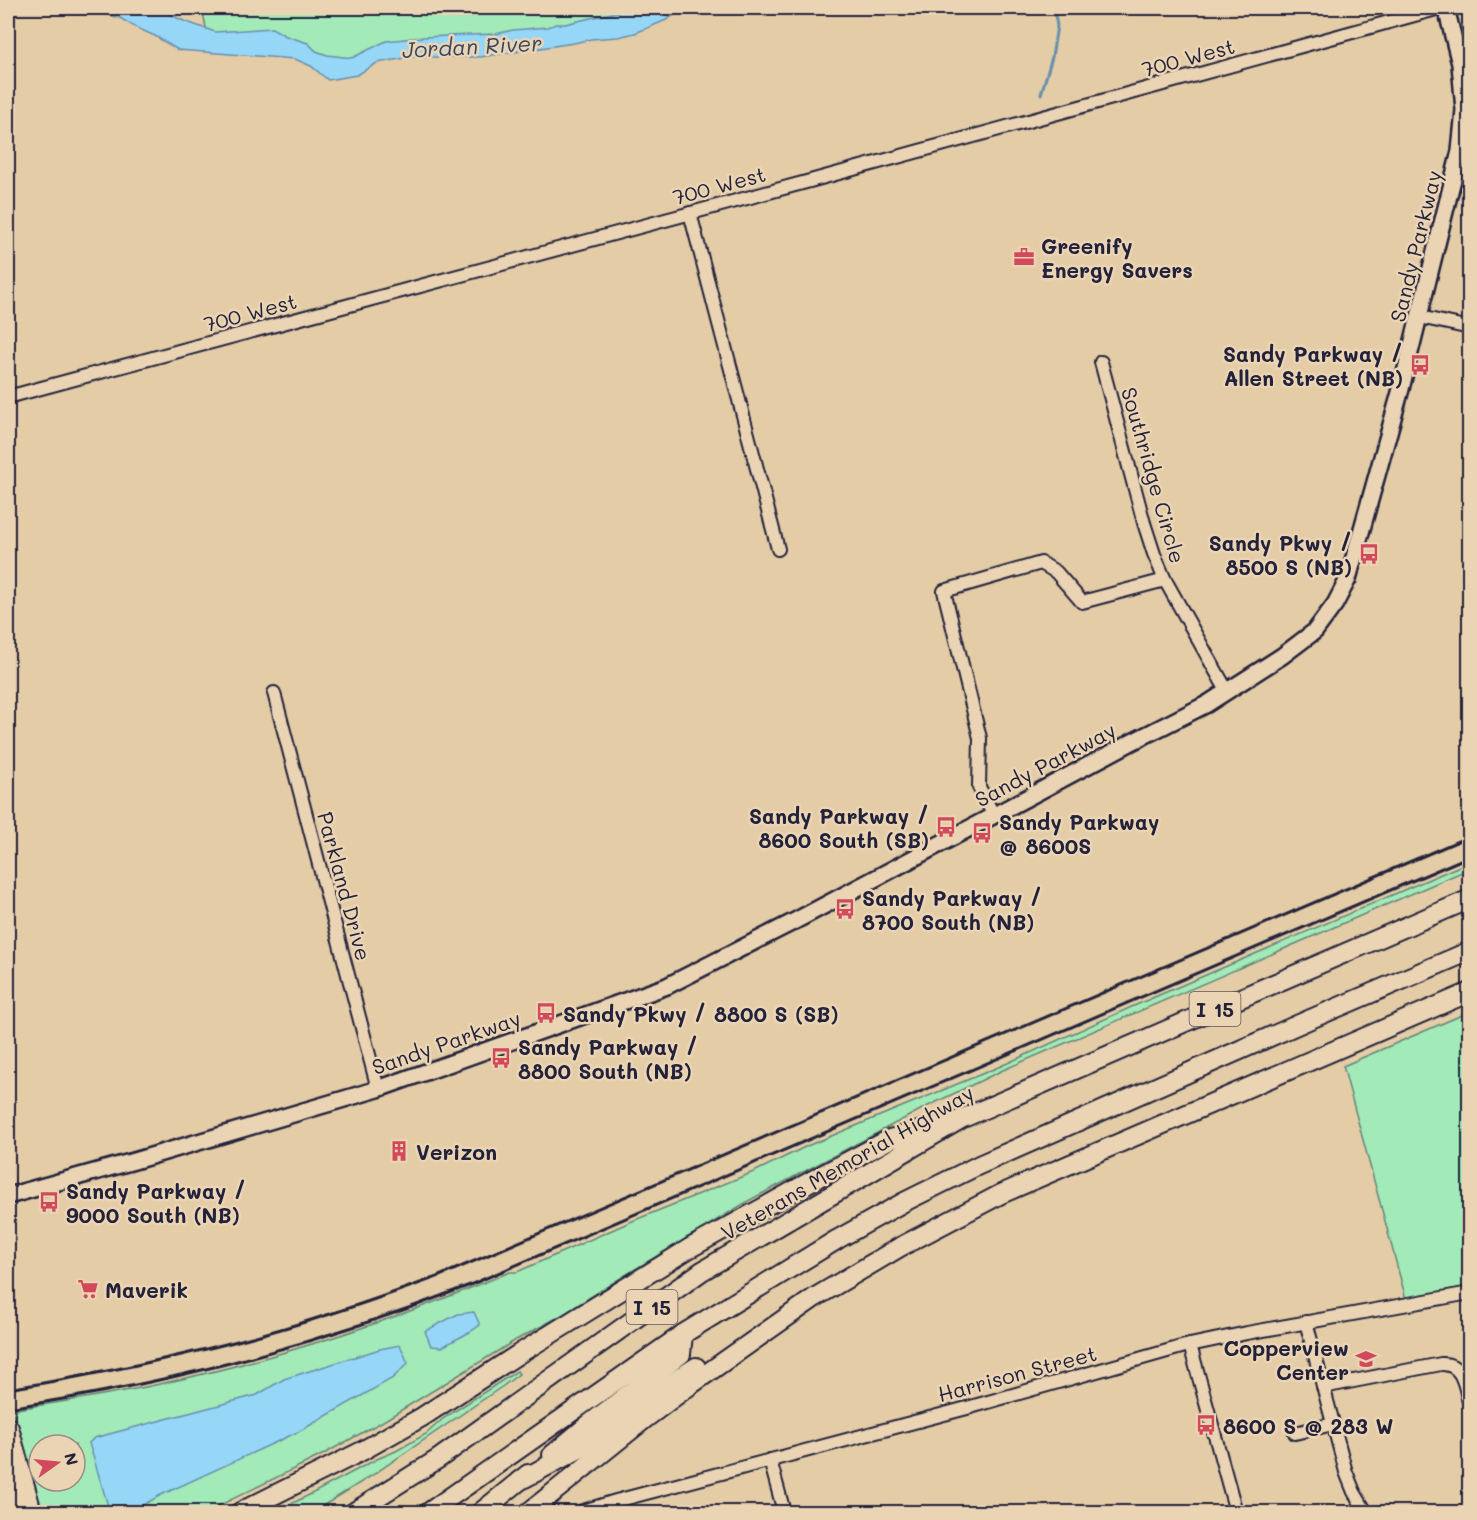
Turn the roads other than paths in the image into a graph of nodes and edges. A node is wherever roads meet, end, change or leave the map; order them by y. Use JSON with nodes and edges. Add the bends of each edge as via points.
{"nodes":[{"id":1,"x":1440,"y":8,"type":"edge"},
{"id":2,"x":1446,"y":8,"type":"edge"},
{"id":3,"x":690,"y":213,"type":"junction"},
{"id":4,"x":1419,"y":317,"type":"junction"},
{"id":5,"x":1470,"y":327,"type":"edge"},
{"id":6,"x":1101,"y":362,"type":"dead end"},
{"id":7,"x":8,"y":396,"type":"edge"},
{"id":8,"x":778,"y":549,"type":"dead end"},
{"id":9,"x":1165,"y":580,"type":"junction"},
{"id":10,"x":1227,"y":691,"type":"junction"},
{"id":11,"x":274,"y":693,"type":"dead end"},
{"id":12,"x":994,"y":816,"type":"junction"},
{"id":13,"x":1470,"y":899,"type":"edge"},
{"id":14,"x":1470,"y":951,"type":"edge"},
{"id":15,"x":1470,"y":992,"type":"edge"},
{"id":16,"x":378,"y":1089,"type":"junction"},
{"id":17,"x":961,"y":1119,"type":"junction"},
{"id":18,"x":8,"y":1196,"type":"edge"},
{"id":19,"x":855,"y":1273,"type":"junction"},
{"id":20,"x":1470,"y":1293,"type":"edge"},
{"id":21,"x":1306,"y":1322,"type":"junction"},
{"id":22,"x":683,"y":1334,"type":"junction"},
{"id":23,"x":1190,"y":1345,"type":"junction"},
{"id":24,"x":1323,"y":1387,"type":"junction"},
{"id":25,"x":1470,"y":1406,"type":"edge"},
{"id":26,"x":1333,"y":1424,"type":"junction"},
{"id":27,"x":8,"y":1428,"type":"edge"},
{"id":28,"x":1295,"y":1433,"type":"dead end"},
{"id":29,"x":770,"y":1460,"type":"junction"},
{"id":30,"x":8,"y":1464,"type":"edge"},
{"id":31,"x":519,"y":1481,"type":"junction"},
{"id":32,"x":20,"y":1512,"type":"edge"},
{"id":33,"x":32,"y":1512,"type":"edge"},
{"id":34,"x":240,"y":1512,"type":"edge"},
{"id":35,"x":354,"y":1512,"type":"edge"},
{"id":36,"x":429,"y":1512,"type":"edge"},
{"id":37,"x":481,"y":1512,"type":"edge"},
{"id":38,"x":529,"y":1512,"type":"edge"},
{"id":39,"x":580,"y":1512,"type":"edge"},
{"id":40,"x":784,"y":1512,"type":"edge"},
{"id":41,"x":1236,"y":1512,"type":"edge"},
{"id":42,"x":1366,"y":1512,"type":"edge"}],
"edges":[{"from":1,"to":3,"type":"street","name":"700 West"},
{"from":2,"to":4,"type":"main road","name":"Sandy Parkway","via":[[1460,64],[1464,110],[1460,151]]},
{"from":3,"to":7,"type":"street","name":"700 West"},
{"from":3,"to":8,"type":"street"},
{"from":4,"to":5,"type":"street"},
{"from":4,"to":10,"type":"main road","name":"Sandy Parkway","via":[[1348,579],[1314,631]]},
{"from":6,"to":9,"type":"street","name":"Southridge Circle","via":[[1144,524]]},
{"from":9,"to":10,"type":"street","name":"Southridge Circle"},
{"from":9,"to":12,"type":"street","via":[[1082,602],[1056,572],[1041,563],[944,591],[980,738],[980,787]]},
{"from":10,"to":12,"type":"main road","name":"Sandy Parkway"},
{"from":11,"to":16,"type":"street","name":"Parkland Drive"},
{"from":12,"to":16,"type":"main road","name":"Sandy Parkway","via":[[667,986]]},
{"from":13,"to":17,"type":"highway","name":"Veterans Memorial Highway","number":"I 15"},
{"from":14,"to":22,"type":"highway","number":"I 15","via":[[979,1165],[838,1239]]},
{"from":15,"to":19,"type":"highway","via":[[1001,1194]]},
{"from":16,"to":18,"type":"main road","name":"Sandy Parkway"},
{"from":17,"to":34,"type":"highway","via":[[890,1139],[822,1175],[690,1248],[422,1418]]},
{"from":17,"to":35,"type":"highway","name":"Veterans Memorial Highway","number":"I 15","via":[[702,1271],[438,1459]]},
{"from":19,"to":31,"type":"highway","via":[[828,1281],[630,1410],[581,1448]]},
{"from":19,"to":38,"type":"highway","via":[[689,1386]]},
{"from":20,"to":21,"type":"street","name":"Harrison Street"},
{"from":21,"to":23,"type":"street","name":"Harrison Street"},
{"from":21,"to":24,"type":"street"},
{"from":22,"to":31,"type":"highway","via":[[681,1354]]},
{"from":22,"to":36,"type":"highway","number":"I 15"},
{"from":23,"to":29,"type":"street","name":"Harrison Street"},
{"from":23,"to":41,"type":"street"},
{"from":24,"to":25,"type":"street","via":[[1448,1364],[1459,1370]]},
{"from":24,"to":26,"type":"street"},
{"from":26,"to":28,"type":"street"},
{"from":26,"to":42,"type":"street","via":[[1346,1472]]},
{"from":27,"to":33,"type":"highway"},
{"from":29,"to":39,"type":"street","name":"Harrison Street"},
{"from":29,"to":40,"type":"street"},
{"from":30,"to":32,"type":"main road"},
{"from":31,"to":37,"type":"highway"}]}
